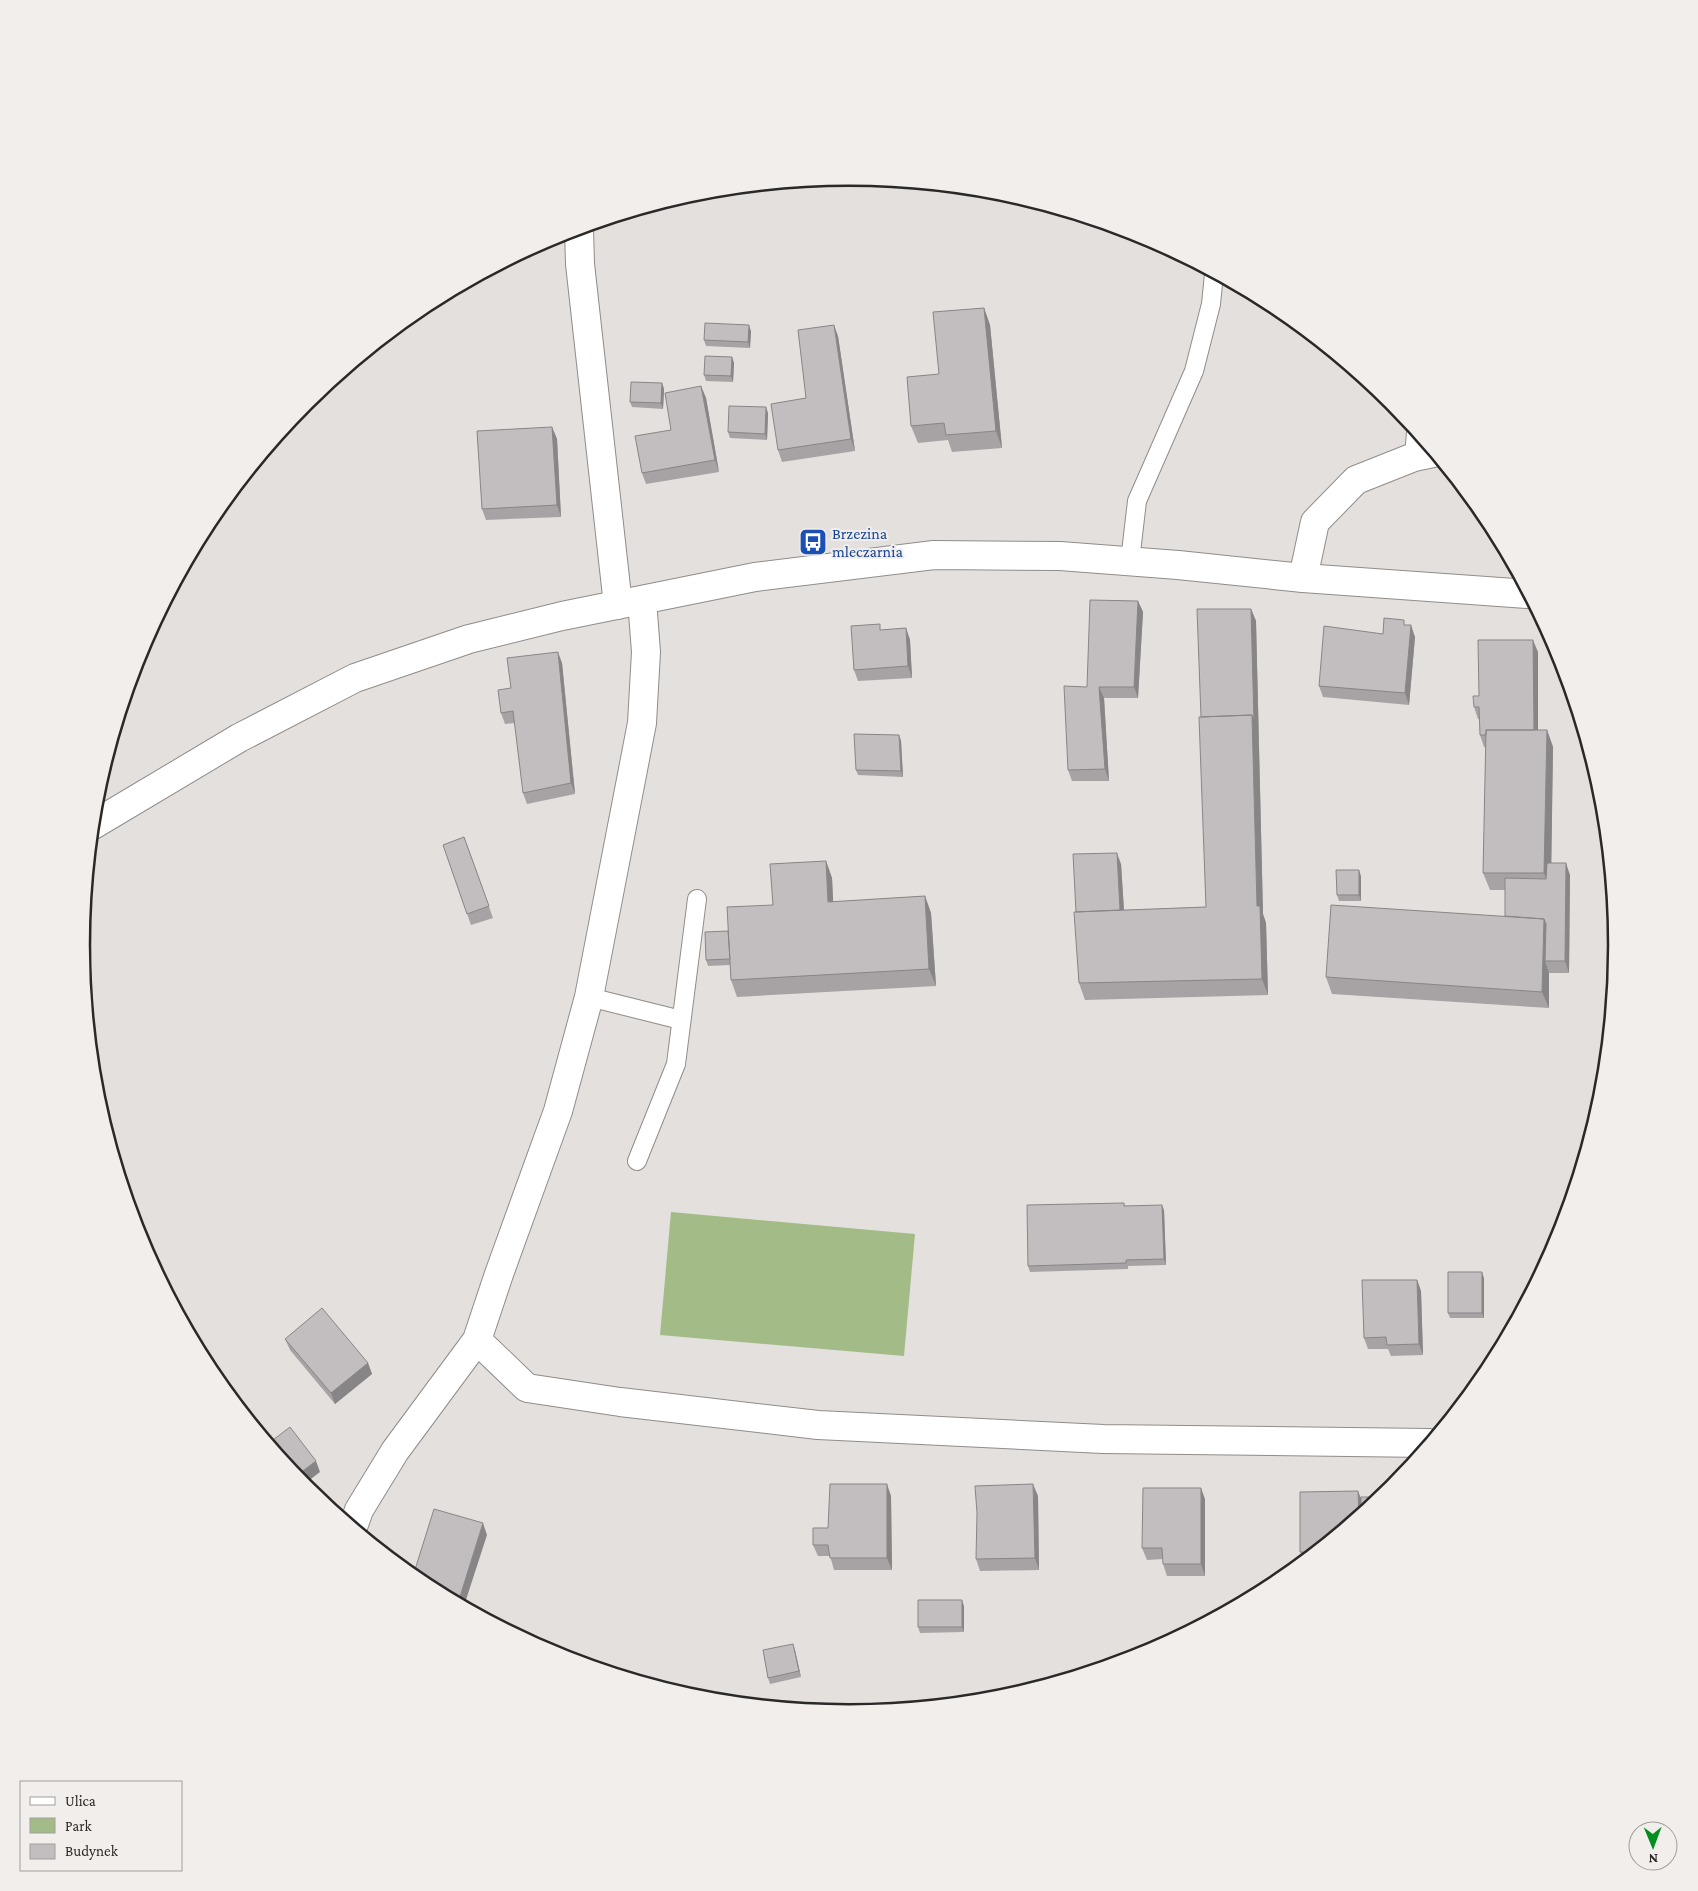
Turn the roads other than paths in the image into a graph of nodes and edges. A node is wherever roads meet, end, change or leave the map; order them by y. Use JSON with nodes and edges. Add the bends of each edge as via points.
{"nodes":[{"id":1,"x":579,"y":237,"type":"edge"},
{"id":2,"x":1213,"y":280,"type":"edge"},
{"id":3,"x":1421,"y":448,"type":"edge"},
{"id":4,"x":1130,"y":562,"type":"junction"},
{"id":5,"x":1303,"y":578,"type":"junction"},
{"id":6,"x":1521,"y":594,"type":"edge"},
{"id":7,"x":630,"y":602,"type":"junction"},
{"id":8,"x":101,"y":820,"type":"edge"},
{"id":9,"x":697,"y":899,"type":"dead end"},
{"id":10,"x":589,"y":997,"type":"junction"},
{"id":11,"x":681,"y":1020,"type":"junction"},
{"id":12,"x":637,"y":1161,"type":"dead end"},
{"id":13,"x":477,"y":1340,"type":"junction"},
{"id":14,"x":1423,"y":1443,"type":"edge"},
{"id":15,"x":355,"y":1521,"type":"edge"}],
"edges":[{"from":1,"to":7,"type":"street","via":[[580,264]]},
{"from":2,"to":4,"type":"lane","via":[[1211,304],[1194,371],[1136,501]]},
{"from":3,"to":5,"type":"street","via":[[1356,480],[1315,522]]},
{"from":4,"to":5,"type":"street"},
{"from":4,"to":7,"type":"street","via":[[1060,556],[934,555],[755,577]]},
{"from":5,"to":6,"type":"street"},
{"from":7,"to":8,"type":"street","via":[[468,639],[355,678],[239,738]]},
{"from":7,"to":10,"type":"street","via":[[646,652],[642,723]]},
{"from":9,"to":11,"type":"lane"},
{"from":10,"to":11,"type":"lane"},
{"from":10,"to":13,"type":"street","via":[[558,1111]]},
{"from":11,"to":12,"type":"lane","via":[[676,1064]]},
{"from":13,"to":14,"type":"street","via":[[527,1388],[818,1425],[1094,1439]]},
{"from":13,"to":15,"type":"street","via":[[395,1451]]}]}
